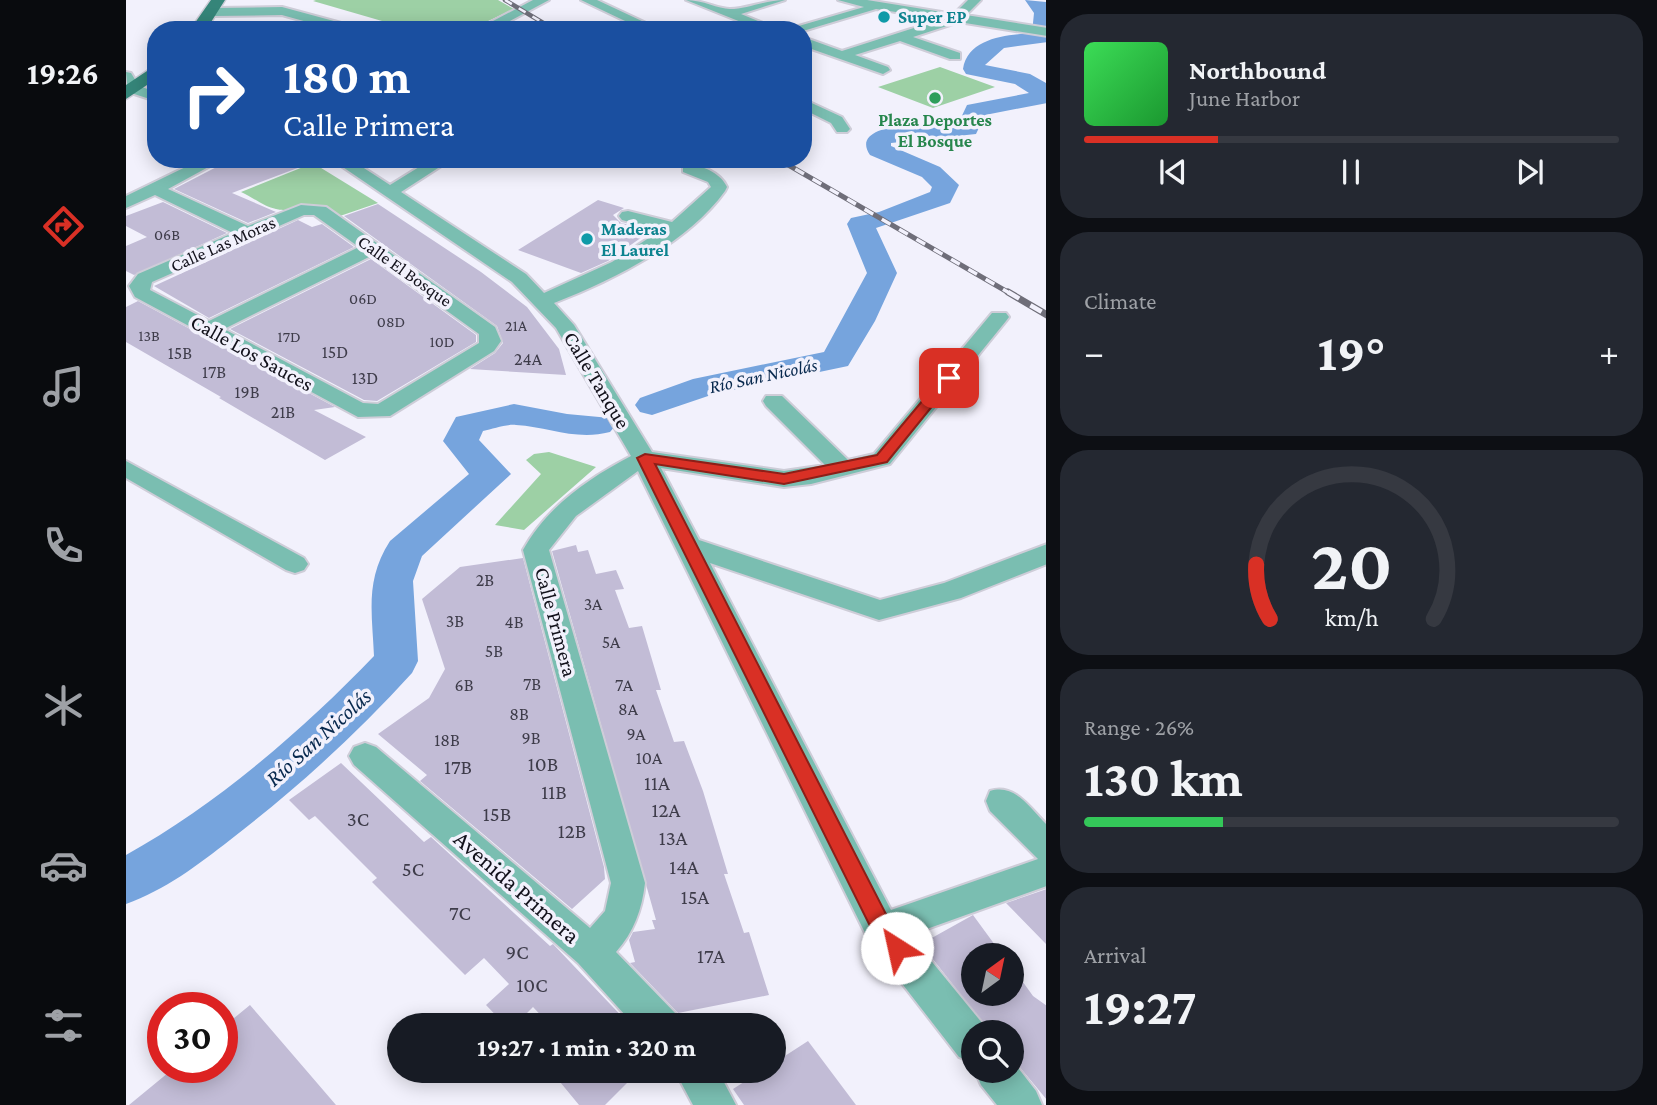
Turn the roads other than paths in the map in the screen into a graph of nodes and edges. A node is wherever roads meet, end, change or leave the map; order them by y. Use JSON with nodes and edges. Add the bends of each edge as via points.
{"nodes":[{"id":1,"x":543,"y":0,"type":"edge"},
{"id":2,"x":587,"y":0,"type":"edge"},
{"id":3,"x":692,"y":0,"type":"edge"},
{"id":4,"x":779,"y":0,"type":"edge"},
{"id":5,"x":844,"y":0,"type":"edge"},
{"id":6,"x":975,"y":0,"type":"edge"},
{"id":7,"x":216,"y":6,"type":"edge"},
{"id":8,"x":879,"y":7,"type":"junction"},
{"id":9,"x":728,"y":13,"type":"junction"},
{"id":10,"x":955,"y":19,"type":"junction"},
{"id":11,"x":205,"y":21,"type":"edge"},
{"id":12,"x":318,"y":21,"type":"edge"},
{"id":13,"x":500,"y":21,"type":"edge"},
{"id":14,"x":635,"y":21,"type":"edge"},
{"id":15,"x":750,"y":21,"type":"edge"},
{"id":16,"x":812,"y":25,"type":"edge"},
{"id":17,"x":1040,"y":32,"type":"edge"},
{"id":18,"x":901,"y":37,"type":"junction"},
{"id":19,"x":812,"y":43,"type":"edge"},
{"id":20,"x":842,"y":55,"type":"junction"},
{"id":21,"x":955,"y":56,"type":"dead end"},
{"id":22,"x":883,"y":70,"type":"dead end"},
{"id":23,"x":147,"y":75,"type":"edge"},
{"id":24,"x":128,"y":86,"type":"edge"},
{"id":25,"x":147,"y":93,"type":"edge"},
{"id":26,"x":812,"y":108,"type":"edge"},
{"id":27,"x":842,"y":130,"type":"dead end"},
{"id":28,"x":197,"y":168,"type":"edge"},
{"id":29,"x":360,"y":168,"type":"edge"},
{"id":30,"x":429,"y":168,"type":"edge"},
{"id":31,"x":689,"y":169,"type":"dead end"},
{"id":32,"x":390,"y":192,"type":"junction"},
{"id":33,"x":141,"y":196,"type":"edge"},
{"id":34,"x":311,"y":209,"type":"joint"},
{"id":35,"x":628,"y":216,"type":"dead end"},
{"id":36,"x":676,"y":229,"type":"junction"},
{"id":37,"x":240,"y":236,"type":"junction"},
{"id":38,"x":372,"y":248,"type":"junction"},
{"id":39,"x":139,"y":286,"type":"joint"},
{"id":40,"x":540,"y":301,"type":"junction"},
{"id":41,"x":999,"y":317,"type":"dead end"},
{"id":42,"x":208,"y":329,"type":"junction"},
{"id":43,"x":774,"y":401,"type":"dead end"},
{"id":44,"x":370,"y":412,"type":"joint"},
{"id":45,"x":645,"y":458,"type":"junction"},
{"id":46,"x":126,"y":468,"type":"edge"},
{"id":47,"x":842,"y":468,"type":"junction"},
{"id":48,"x":691,"y":547,"type":"junction"},
{"id":49,"x":1046,"y":553,"type":"edge"},
{"id":50,"x":295,"y":564,"type":"dead end"},
{"id":51,"x":365,"y":756,"type":"dead end"},
{"id":52,"x":1002,"y":801,"type":"dead end"},
{"id":53,"x":1046,"y":848,"type":"edge"},
{"id":54,"x":1046,"y":871,"type":"edge"},
{"id":55,"x":882,"y":929,"type":"junction"},
{"id":56,"x":591,"y":951,"type":"junction"},
{"id":57,"x":649,"y":1013,"type":"edge"},
{"id":58,"x":961,"y":1028,"type":"edge"},
{"id":59,"x":702,"y":1083,"type":"edge"},
{"id":60,"x":1005,"y":1083,"type":"edge"},
{"id":61,"x":716,"y":1105,"type":"edge"},
{"id":62,"x":1023,"y":1105,"type":"edge"}],
"edges":[{"from":1,"to":13,"type":"street"},
{"from":2,"to":14,"type":"street"},
{"from":3,"to":9,"type":"street"},
{"from":4,"to":9,"type":"street"},
{"from":5,"to":8,"type":"street"},
{"from":6,"to":10,"type":"street"},
{"from":7,"to":11,"type":"main road"},
{"from":7,"to":12,"type":"street","via":[[282,11]]},
{"from":8,"to":10,"type":"street"},
{"from":8,"to":16,"type":"street"},
{"from":9,"to":15,"type":"street"},
{"from":10,"to":17,"type":"street"},
{"from":10,"to":18,"type":"street"},
{"from":18,"to":20,"type":"street"},
{"from":18,"to":21,"type":"street"},
{"from":19,"to":20,"type":"street"},
{"from":20,"to":22,"type":"street"},
{"from":23,"to":24,"type":"main road"},
{"from":24,"to":25,"type":"street"},
{"from":26,"to":27,"type":"street","via":[[837,120]]},
{"from":28,"to":33,"type":"street"},
{"from":29,"to":32,"type":"street","name":"Calle Tanque"},
{"from":30,"to":32,"type":"street"},
{"from":31,"to":36,"type":"street","via":[[715,179],[719,187]]},
{"from":32,"to":40,"type":"street","name":"Calle Tanque","via":[[519,278]]},
{"from":33,"to":37,"type":"street"},
{"from":34,"to":37,"type":"street","name":"Calle Las Moras"},
{"from":34,"to":38,"type":"street","name":"Calle El Bosque"},
{"from":35,"to":36,"type":"street"},
{"from":36,"to":40,"type":"street","via":[[592,282]]},
{"from":37,"to":39,"type":"street","name":"Calle Las Moras","via":[[145,278]]},
{"from":38,"to":42,"type":"street"},
{"from":38,"to":44,"type":"street","name":"Calle El Bosque","via":[[488,331],[491,341],[382,411]]},
{"from":39,"to":42,"type":"street","name":"Calle Los Sauces","via":[[142,293]]},
{"from":40,"to":45,"type":"street","name":"Calle Tanque","via":[[564,325]]},
{"from":41,"to":47,"type":"street","via":[[882,458]]},
{"from":42,"to":44,"type":"street","name":"Calle Los Sauces","via":[[358,410]]},
{"from":43,"to":47,"type":"street"},
{"from":45,"to":47,"type":"street","via":[[784,479]]},
{"from":45,"to":48,"type":"street","name":"Calle Tanque"},
{"from":45,"to":56,"type":"street","name":"Calle Primera","via":[[556,519],[542,534],[536,550],[628,883],[625,912]]},
{"from":46,"to":50,"type":"street"},
{"from":48,"to":49,"type":"street","via":[[879,610],[951,592]]},
{"from":48,"to":55,"type":"street","name":"Calle Tanque"},
{"from":51,"to":56,"type":"street","name":"Avenida Primera"},
{"from":52,"to":53,"type":"street"},
{"from":54,"to":55,"type":"street"},
{"from":55,"to":58,"type":"street","name":"Calle Tanque"},
{"from":56,"to":57,"type":"street","name":"Avenida Primera"},
{"from":59,"to":61,"type":"street"},
{"from":60,"to":62,"type":"street"}]}
